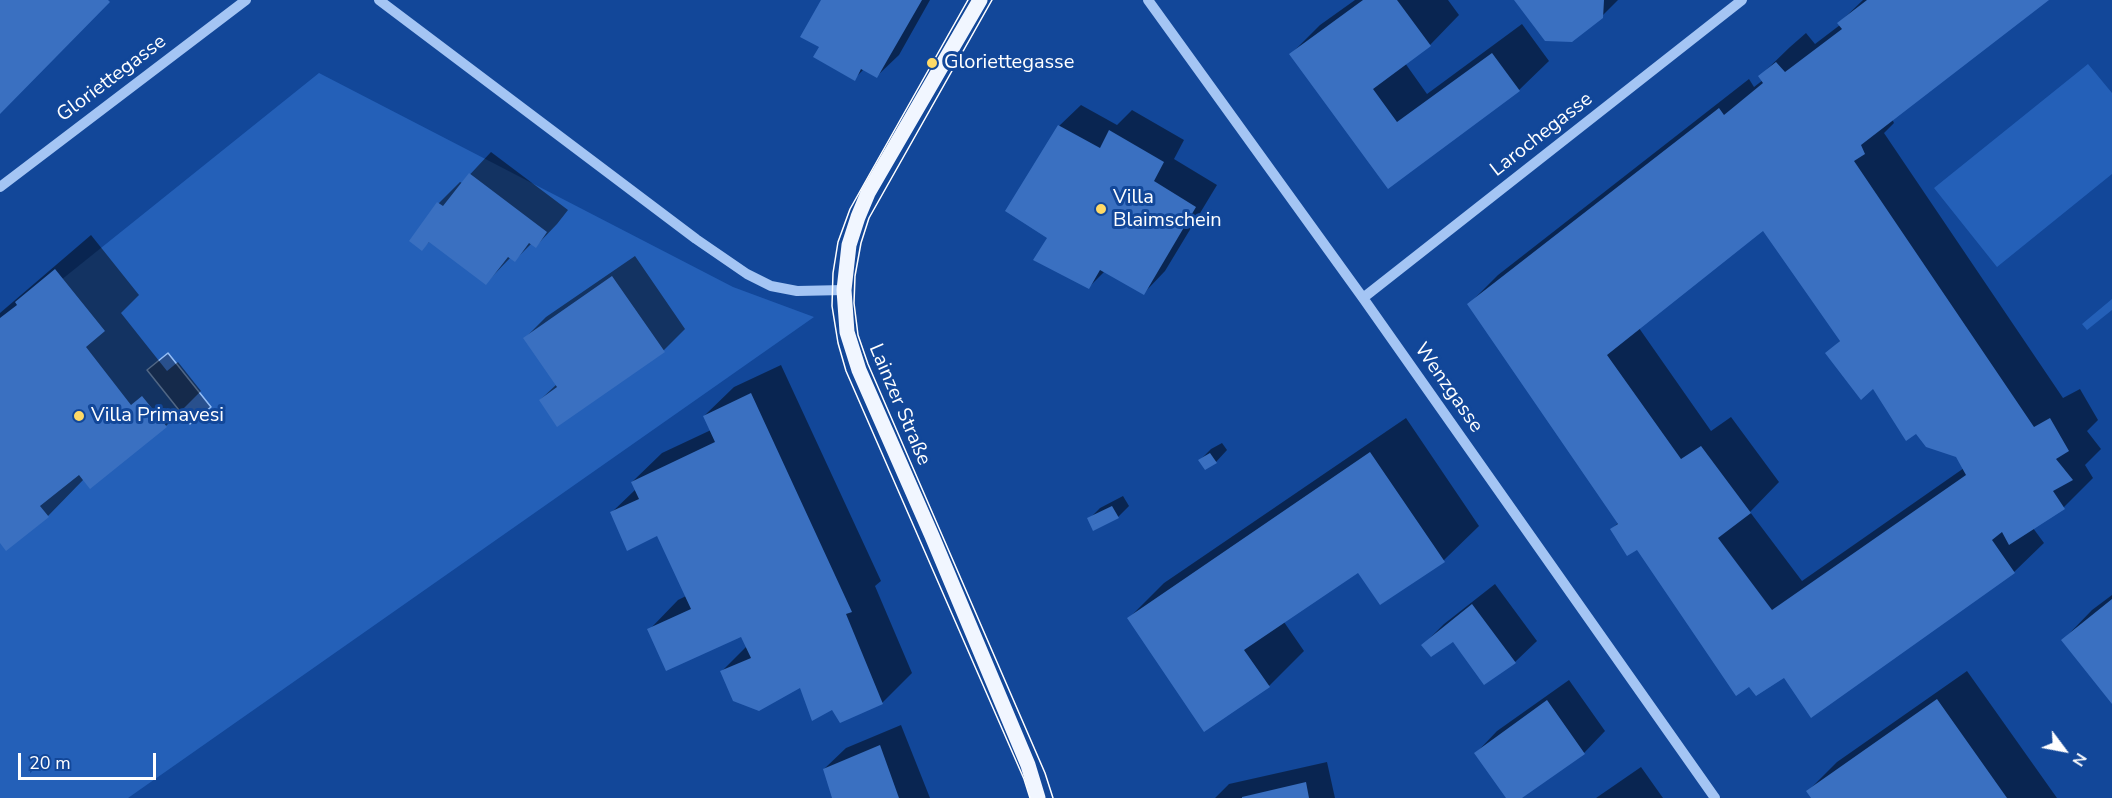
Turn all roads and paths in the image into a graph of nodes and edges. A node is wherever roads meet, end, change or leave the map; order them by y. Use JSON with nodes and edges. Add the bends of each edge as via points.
{"nodes":[{"id":1,"x":246,"y":0,"type":"edge"},
{"id":2,"x":379,"y":0,"type":"edge"},
{"id":3,"x":980,"y":0,"type":"edge"},
{"id":4,"x":1148,"y":0,"type":"edge"},
{"id":5,"x":1742,"y":0,"type":"edge"},
{"id":6,"x":0,"y":187,"type":"edge"},
{"id":7,"x":844,"y":290,"type":"junction"},
{"id":8,"x":1363,"y":298,"type":"junction"},
{"id":9,"x":1038,"y":798,"type":"edge"},
{"id":10,"x":1715,"y":798,"type":"edge"}],
"edges":[{"from":1,"to":6,"type":"street","name":"Gloriettegasse"},
{"from":2,"to":7,"type":"street","via":[[747,274],[797,291]]},
{"from":3,"to":7,"type":"main road","name":"Lainzer Straße","via":[[868,193],[849,245]]},
{"from":4,"to":8,"type":"street","name":"Wenzgasse"},
{"from":5,"to":8,"type":"street","name":"Larochegasse"},
{"from":7,"to":9,"type":"main road","name":"Lainzer Straße","via":[[847,332],[859,370],[955,590]]},
{"from":8,"to":10,"type":"street","name":"Wenzgasse"}]}
